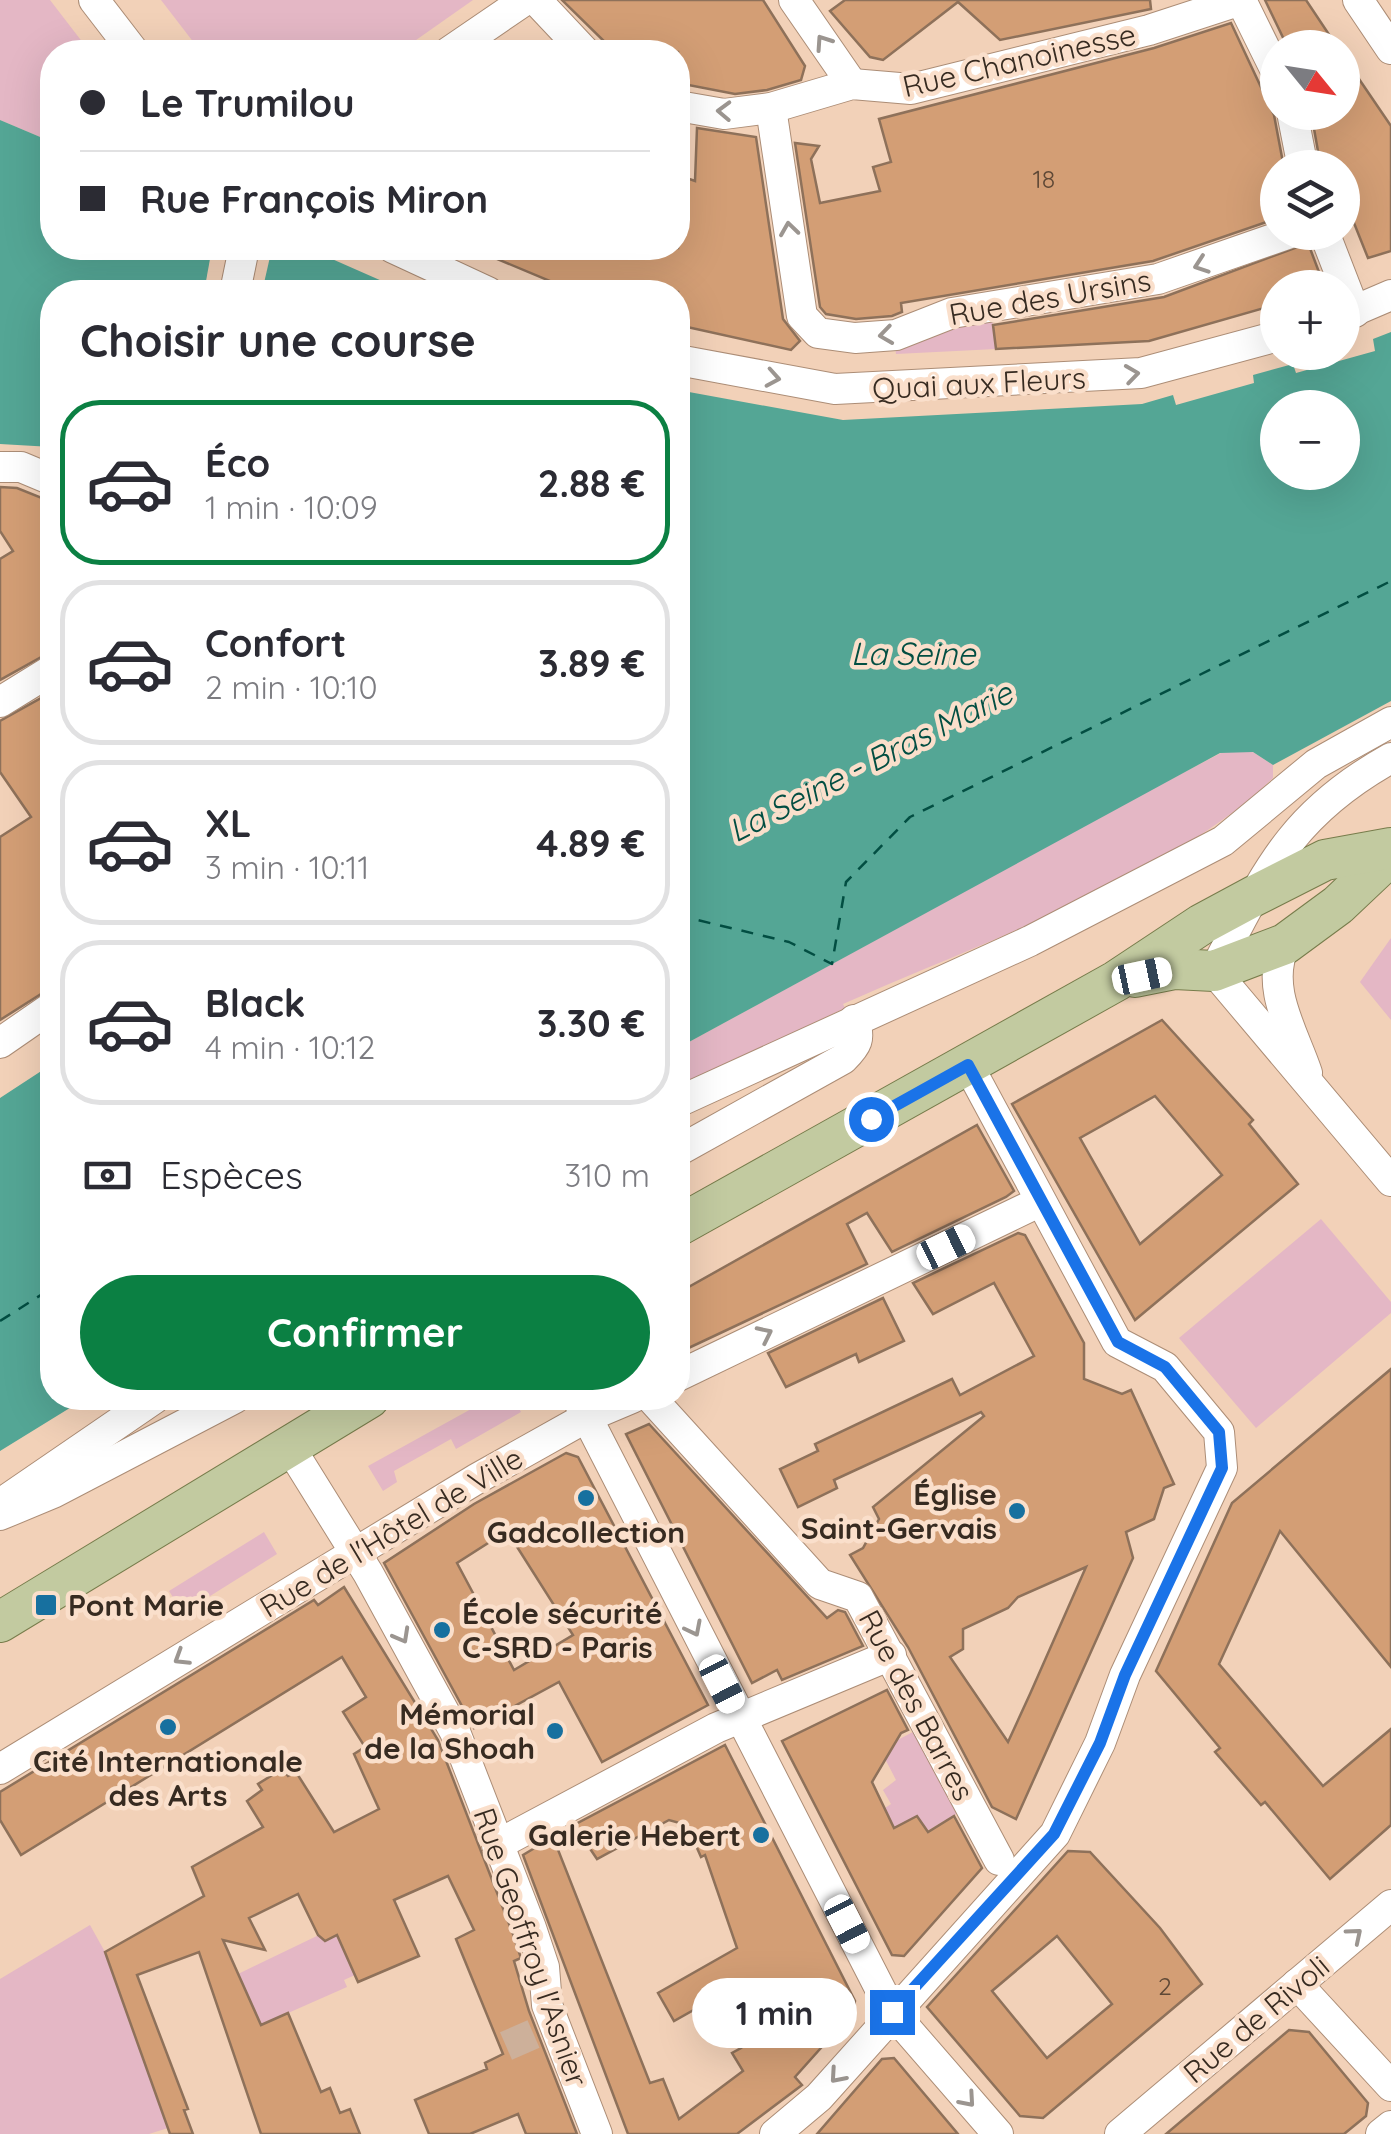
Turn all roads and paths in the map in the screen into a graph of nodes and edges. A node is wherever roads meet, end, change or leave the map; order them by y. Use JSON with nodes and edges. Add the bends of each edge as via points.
{"nodes":[{"id":1,"x":94,"y":0,"type":"edge"},
{"id":2,"x":525,"y":0,"type":"edge"},
{"id":3,"x":536,"y":0,"type":"edge"},
{"id":4,"x":794,"y":0,"type":"edge"},
{"id":5,"x":1241,"y":0,"type":"edge"},
{"id":6,"x":1358,"y":0,"type":"edge"},
{"id":7,"x":1260,"y":39,"type":"edge"},
{"id":8,"x":125,"y":40,"type":"edge"},
{"id":9,"x":466,"y":40,"type":"edge"},
{"id":10,"x":573,"y":40,"type":"edge"},
{"id":11,"x":1391,"y":50,"type":"edge"},
{"id":12,"x":852,"y":84,"type":"junction"},
{"id":13,"x":690,"y":108,"type":"edge"},
{"id":14,"x":770,"y":108,"type":"junction"},
{"id":15,"x":1260,"y":243,"type":"edge"},
{"id":16,"x":419,"y":260,"type":"edge"},
{"id":17,"x":462,"y":280,"type":"edge"},
{"id":18,"x":1391,"y":295,"type":"edge"},
{"id":19,"x":1360,"y":309,"type":"edge"},
{"id":20,"x":1260,"y":341,"type":"edge"},
{"id":21,"x":690,"y":362,"type":"edge"},
{"id":22,"x":0,"y":467,"type":"edge"},
{"id":23,"x":40,"y":475,"type":"edge"},
{"id":24,"x":40,"y":677,"type":"edge"},
{"id":25,"x":0,"y":702,"type":"edge"},
{"id":26,"x":1391,"y":722,"type":"edge"},
{"id":27,"x":1391,"y":758,"type":"edge"},
{"id":28,"x":1391,"y":852,"type":"edge"},
{"id":29,"x":1254,"y":896,"type":"junction"},
{"id":30,"x":1284,"y":944,"type":"junction"},
{"id":31,"x":1214,"y":971,"type":"junction"},
{"id":32,"x":1116,"y":981,"type":"junction"},
{"id":33,"x":40,"y":1015,"type":"edge"},
{"id":34,"x":854,"y":1020,"type":"junction"},
{"id":35,"x":0,"y":1043,"type":"edge"},
{"id":36,"x":968,"y":1065,"type":"junction"},
{"id":37,"x":1312,"y":1090,"type":"junction"},
{"id":38,"x":690,"y":1096,"type":"edge"},
{"id":39,"x":690,"y":1144,"type":"edge"},
{"id":40,"x":1391,"y":1181,"type":"edge"},
{"id":41,"x":1039,"y":1202,"type":"junction"},
{"id":42,"x":690,"y":1219,"type":"edge"},
{"id":43,"x":690,"y":1370,"type":"edge"},
{"id":44,"x":137,"y":1410,"type":"edge"},
{"id":45,"x":212,"y":1410,"type":"edge"},
{"id":46,"x":350,"y":1410,"type":"edge"},
{"id":47,"x":577,"y":1410,"type":"edge"},
{"id":48,"x":584,"y":1410,"type":"edge"},
{"id":49,"x":662,"y":1410,"type":"edge"},
{"id":50,"x":289,"y":1446,"type":"junction"},
{"id":51,"x":0,"y":1504,"type":"edge"},
{"id":52,"x":0,"y":1516,"type":"edge"},
{"id":53,"x":354,"y":1552,"type":"junction"},
{"id":54,"x":0,"y":1622,"type":"edge"},
{"id":55,"x":890,"y":1654,"type":"junction"},
{"id":56,"x":740,"y":1719,"type":"junction"},
{"id":57,"x":0,"y":1769,"type":"edge"},
{"id":58,"x":497,"y":1845,"type":"junction"},
{"id":59,"x":1005,"y":1870,"type":"junction"},
{"id":60,"x":1391,"y":1905,"type":"edge"},
{"id":61,"x":1297,"y":1984,"type":"junction"},
{"id":62,"x":892,"y":2012,"type":"junction"},
{"id":63,"x":1391,"y":2086,"type":"edge"},
{"id":64,"x":1391,"y":2126,"type":"edge"},
{"id":65,"x":597,"y":2134,"type":"edge"},
{"id":66,"x":776,"y":2134,"type":"edge"},
{"id":67,"x":998,"y":2134,"type":"edge"},
{"id":68,"x":1120,"y":2134,"type":"edge"},
{"id":69,"x":1381,"y":2134,"type":"edge"}],
"edges":[{"from":1,"to":8,"type":"street"},
{"from":2,"to":9,"type":"street"},
{"from":3,"to":10,"type":"street"},
{"from":12,"to":4,"type":"street","one_way":true},
{"from":5,"to":7,"type":"street"},
{"from":5,"to":12,"type":"street","name":"Rue Chanoinesse","via":[[911,90]]},
{"from":6,"to":11,"type":"street"},
{"from":12,"to":14,"type":"street","name":"Rue Chanoinesse"},
{"from":14,"to":13,"type":"street","name":"Rue Chanoinesse","one_way":true,"via":[[724,114]]},
{"from":15,"to":14,"type":"street","name":"Rue des Ursins","one_way":true,"via":[[1158,279],[952,313],[896,335],[818,333],[806,324]]},
{"from":16,"to":17,"type":"street"},
{"from":18,"to":19,"type":"street"},
{"from":21,"to":20,"type":"street","name":"Quai aux Fleurs","one_way":true,"via":[[834,389],[1142,374]]},
{"from":22,"to":23,"type":"street"},
{"from":24,"to":25,"type":"street"},
{"from":26,"to":34,"type":"street","via":[[1316,764],[1223,841],[1030,941]]},
{"from":27,"to":29,"type":"street","via":[[1313,811]]},
{"from":28,"to":29,"type":"main road","via":[[1325,860]]},
{"from":28,"to":30,"type":"main road"},
{"from":29,"to":31,"type":"street"},
{"from":29,"to":32,"type":"main road"},
{"from":30,"to":31,"type":"main road"},
{"from":30,"to":37,"type":"street","via":[[1277,960],[1280,1001]]},
{"from":31,"to":32,"type":"main road","via":[[1175,968]]},
{"from":31,"to":37,"type":"street"},
{"from":32,"to":36,"type":"main road"},
{"from":33,"to":35,"type":"street"},
{"from":34,"to":38,"type":"street"},
{"from":34,"to":39,"type":"street","via":[[857,1046],[843,1059]]},
{"from":36,"to":41,"type":"street"},
{"from":36,"to":42,"type":"main road"},
{"from":37,"to":40,"type":"street"},
{"from":43,"to":41,"type":"street","one_way":true},
{"from":41,"to":59,"type":"street","via":[[1118,1342],[1165,1367],[1219,1432],[1222,1468],[1071,1806],[1054,1834]]},
{"from":44,"to":51,"type":"street"},
{"from":45,"to":52,"type":"street"},
{"from":46,"to":50,"type":"main road"},
{"from":47,"to":53,"type":"street","name":"Rue de l'Hôtel de Ville"},
{"from":48,"to":56,"type":"street","one_way":true},
{"from":49,"to":55,"type":"street","name":"Rue des Barres","via":[[820,1584],[858,1597]]},
{"from":50,"to":53,"type":"street","name":"Rue Geoffroy l'Asnier"},
{"from":50,"to":54,"type":"main road"},
{"from":53,"to":57,"type":"street","name":"Rue de l'Hôtel de Ville","one_way":true},
{"from":53,"to":58,"type":"street","name":"Rue Geoffroy l'Asnier","one_way":true,"via":[[455,1732]]},
{"from":55,"to":56,"type":"street"},
{"from":55,"to":59,"type":"street","name":"Rue des Barres"},
{"from":56,"to":58,"type":"street"},
{"from":56,"to":62,"type":"street"},
{"from":58,"to":65,"type":"street","name":"Rue Geoffroy l'Asnier","via":[[544,1966],[546,2028]]},
{"from":59,"to":62,"type":"street"},
{"from":61,"to":60,"type":"street","name":"Rue de Rivoli","one_way":true},
{"from":61,"to":63,"type":"street"},
{"from":61,"to":68,"type":"street","name":"Rue de Rivoli"},
{"from":62,"to":66,"type":"street","one_way":true,"via":[[819,2097]]},
{"from":62,"to":67,"type":"street","one_way":true},
{"from":64,"to":69,"type":"street"}]}
